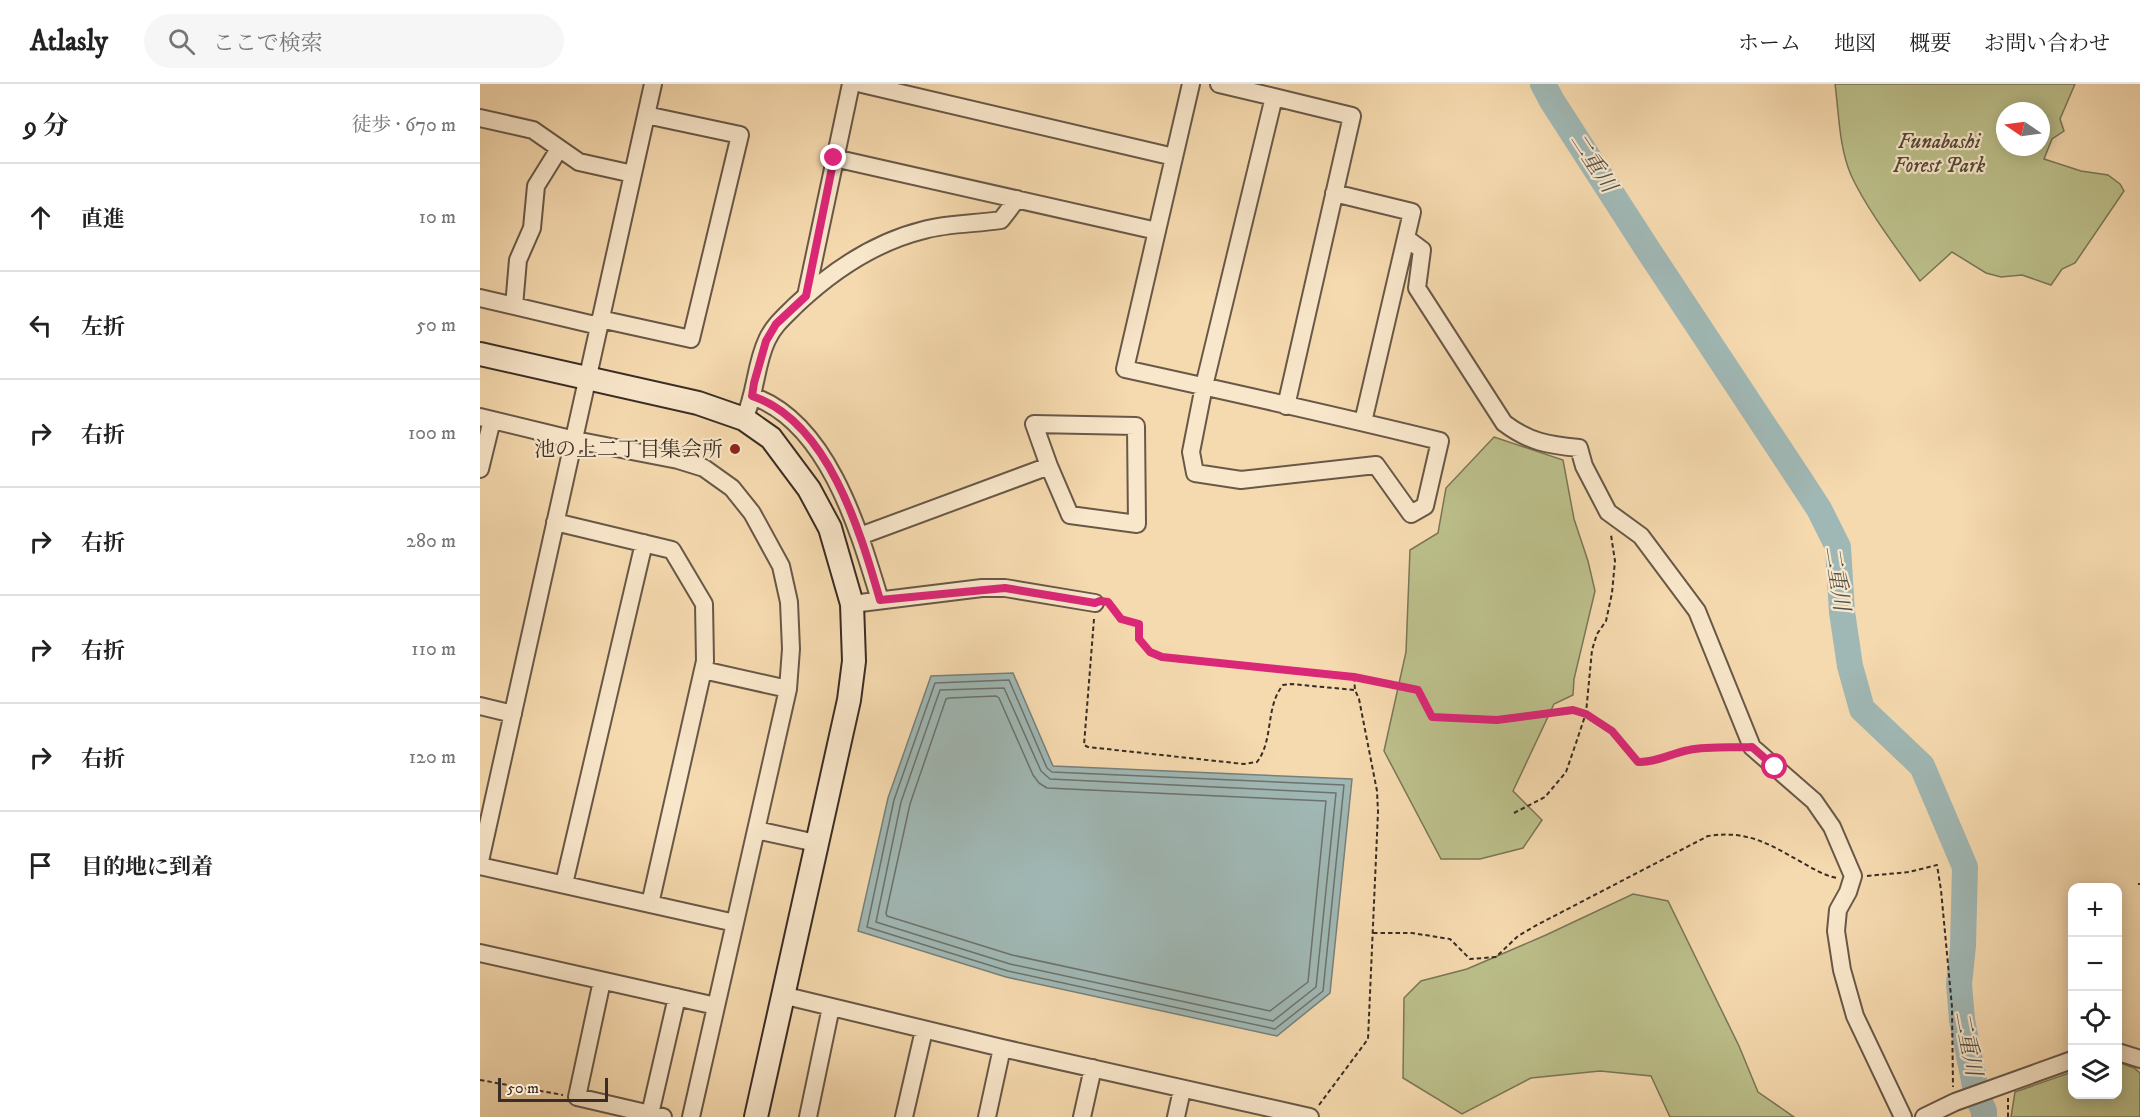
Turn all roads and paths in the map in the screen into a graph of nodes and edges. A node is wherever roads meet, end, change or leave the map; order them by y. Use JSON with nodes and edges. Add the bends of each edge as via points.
{"nodes":[{"id":1,"x":653,"y":84,"type":"edge"},
{"id":2,"x":851,"y":84,"type":"edge"},
{"id":3,"x":862,"y":84,"type":"edge"},
{"id":4,"x":1191,"y":84,"type":"edge"},
{"id":5,"x":1219,"y":84,"type":"edge"},
{"id":6,"x":1274,"y":97,"type":"junction"},
{"id":7,"x":646,"y":114,"type":"junction"},
{"id":8,"x":480,"y":118,"type":"edge"},
{"id":9,"x":560,"y":149,"type":"junction"},
{"id":10,"x":1174,"y":157,"type":"junction"},
{"id":11,"x":834,"y":158,"type":"junction"},
{"id":12,"x":633,"y":174,"type":"junction"},
{"id":13,"x":1334,"y":193,"type":"junction"},
{"id":14,"x":1017,"y":199,"type":"junction"},
{"id":15,"x":1157,"y":231,"type":"junction"},
{"id":16,"x":1406,"y":238,"type":"junction"},
{"id":17,"x":806,"y":296,"type":"junction"},
{"id":18,"x":480,"y":298,"type":"edge"},
{"id":19,"x":514,"y":306,"type":"junction"},
{"id":20,"x":600,"y":323,"type":"junction"},
{"id":21,"x":480,"y":354,"type":"edge"},
{"id":22,"x":588,"y":378,"type":"junction"},
{"id":23,"x":1204,"y":386,"type":"junction"},
{"id":24,"x":752,"y":396,"type":"junction"},
{"id":25,"x":1286,"y":406,"type":"junction"},
{"id":26,"x":486,"y":418,"type":"edge"},
{"id":27,"x":744,"y":418,"type":"junction"},
{"id":28,"x":1363,"y":422,"type":"junction"},
{"id":29,"x":574,"y":440,"type":"junction"},
{"id":30,"x":1049,"y":466,"type":"junction"},
{"id":31,"x":480,"y":468,"type":"edge"},
{"id":32,"x":1608,"y":512,"type":"junction"},
{"id":33,"x":555,"y":522,"type":"junction"},
{"id":34,"x":860,"y":536,"type":"junction"},
{"id":35,"x":644,"y":543,"type":"junction"},
{"id":36,"x":880,"y":600,"type":"junction"},
{"id":37,"x":1095,"y":603,"type":"junction"},
{"id":38,"x":852,"y":604,"type":"junction"},
{"id":39,"x":703,"y":670,"type":"junction"},
{"id":40,"x":1354,"y":677,"type":"junction"},
{"id":41,"x":788,"y":689,"type":"junction"},
{"id":42,"x":1354,"y":690,"type":"junction"},
{"id":43,"x":480,"y":706,"type":"edge"},
{"id":44,"x":513,"y":714,"type":"junction"},
{"id":45,"x":1586,"y":714,"type":"junction"},
{"id":46,"x":1752,"y":747,"type":"junction"},
{"id":47,"x":488,"y":786,"type":"edge"},
{"id":48,"x":1514,"y":813,"type":"dead end"},
{"id":49,"x":756,"y":830,"type":"junction"},
{"id":50,"x":816,"y":843,"type":"junction"},
{"id":51,"x":480,"y":861,"type":"edge"},
{"id":52,"x":480,"y":866,"type":"edge"},
{"id":53,"x":1853,"y":876,"type":"junction"},
{"id":54,"x":564,"y":884,"type":"junction"},
{"id":55,"x":650,"y":904,"type":"junction"},
{"id":56,"x":735,"y":923,"type":"junction"},
{"id":57,"x":1373,"y":933,"type":"junction"},
{"id":58,"x":480,"y":954,"type":"edge"},
{"id":59,"x":602,"y":981,"type":"junction"},
{"id":60,"x":782,"y":995,"type":"junction"},
{"id":61,"x":677,"y":997,"type":"junction"},
{"id":62,"x":716,"y":1006,"type":"junction"},
{"id":63,"x":831,"y":1007,"type":"junction"},
{"id":64,"x":924,"y":1030,"type":"junction"},
{"id":65,"x":1002,"y":1048,"type":"junction"},
{"id":66,"x":2122,"y":1053,"type":"edge"},
{"id":67,"x":2140,"y":1059,"type":"edge"},
{"id":68,"x":2068,"y":1062,"type":"edge"},
{"id":69,"x":1093,"y":1068,"type":"junction"},
{"id":70,"x":480,"y":1080,"type":"edge"},
{"id":71,"x":1182,"y":1089,"type":"junction"},
{"id":72,"x":577,"y":1097,"type":"junction"},
{"id":73,"x":1955,"y":1102,"type":"junction"},
{"id":74,"x":657,"y":1115,"type":"edge"},
{"id":75,"x":691,"y":1117,"type":"edge"},
{"id":76,"x":756,"y":1117,"type":"edge"},
{"id":77,"x":808,"y":1117,"type":"edge"},
{"id":78,"x":904,"y":1117,"type":"edge"},
{"id":79,"x":987,"y":1117,"type":"edge"},
{"id":80,"x":1083,"y":1117,"type":"edge"},
{"id":81,"x":1176,"y":1117,"type":"edge"},
{"id":82,"x":1310,"y":1117,"type":"edge"},
{"id":83,"x":1903,"y":1117,"type":"edge"},
{"id":84,"x":1924,"y":1117,"type":"edge"}],
"edges":[{"from":1,"to":7,"type":"street"},
{"from":2,"to":11,"type":"street"},
{"from":3,"to":10,"type":"street"},
{"from":4,"to":10,"type":"street"},
{"from":5,"to":6,"type":"street"},
{"from":6,"to":13,"type":"street","via":[[1352,116]]},
{"from":6,"to":23,"type":"street"},
{"from":7,"to":12,"type":"street"},
{"from":7,"to":20,"type":"street","via":[[740,135],[691,339]]},
{"from":8,"to":9,"type":"street","via":[[533,130]]},
{"from":9,"to":12,"type":"street","via":[[579,162]]},
{"from":9,"to":19,"type":"street","via":[[536,186],[532,228],[518,260]]},
{"from":10,"to":15,"type":"street"},
{"from":11,"to":14,"type":"street"},
{"from":11,"to":17,"type":"street"},
{"from":12,"to":20,"type":"street"},
{"from":13,"to":16,"type":"street","via":[[1412,212]]},
{"from":13,"to":25,"type":"street"},
{"from":14,"to":15,"type":"street"},
{"from":14,"to":17,"type":"street","via":[[1001,220],[925,229],[884,244],[850,262]]},
{"from":15,"to":23,"type":"street","via":[[1125,369]]},
{"from":16,"to":28,"type":"street"},
{"from":16,"to":32,"type":"street","via":[[1422,250],[1416,288],[1504,423],[1522,436],[1548,445],[1579,448]]},
{"from":17,"to":24,"type":"street","via":[[776,324],[766,341]]},
{"from":18,"to":19,"type":"street"},
{"from":19,"to":20,"type":"street"},
{"from":20,"to":22,"type":"street"},
{"from":21,"to":22,"type":"street"},
{"from":22,"to":27,"type":"street","via":[[698,403]]},
{"from":22,"to":29,"type":"street"},
{"from":23,"to":25,"type":"street"},
{"from":23,"to":28,"type":"street","via":[[1191,452],[1195,473],[1241,480],[1376,465],[1411,514],[1425,506],[1440,441]]},
{"from":24,"to":27,"type":"street"},
{"from":24,"to":34,"type":"street","via":[[766,401],[800,426],[823,456]]},
{"from":25,"to":28,"type":"street"},
{"from":26,"to":29,"type":"street"},
{"from":26,"to":31,"type":"street"},
{"from":27,"to":38,"type":"street","via":[[771,438],[809,489],[830,528]]},
{"from":29,"to":33,"type":"street"},
{"from":29,"to":41,"type":"street","via":[[678,460],[704,468],[732,488],[752,513],[781,567],[789,602]]},
{"from":30,"to":30,"type":"street","via":[[1034,424],[1136,426],[1137,524],[1070,515]]},
{"from":30,"to":34,"type":"street"},
{"from":32,"to":45,"type":"path","via":[[1616,561],[1606,621],[1596,634],[1592,650]]},
{"from":32,"to":46,"type":"street","via":[[1641,536],[1697,611]]},
{"from":33,"to":35,"type":"street"},
{"from":33,"to":44,"type":"street"},
{"from":34,"to":36,"type":"street"},
{"from":35,"to":39,"type":"street","via":[[672,550],[704,603]]},
{"from":35,"to":54,"type":"street"},
{"from":36,"to":37,"type":"street","via":[[1005,588]]},
{"from":36,"to":38,"type":"street"},
{"from":37,"to":40,"type":"path","via":[[1108,602],[1121,619],[1139,624],[1139,639],[1150,652],[1162,657]]},
{"from":37,"to":42,"type":"path","via":[[1084,746],[1244,764],[1257,762],[1264,753],[1275,695],[1283,685]]},
{"from":38,"to":50,"type":"street","via":[[854,661],[849,700]]},
{"from":39,"to":41,"type":"street"},
{"from":39,"to":55,"type":"street"},
{"from":40,"to":42,"type":"path"},
{"from":40,"to":45,"type":"path","via":[[1418,690],[1432,717],[1497,720],[1573,710]]},
{"from":41,"to":49,"type":"street"},
{"from":42,"to":57,"type":"path","via":[[1377,791]]},
{"from":43,"to":44,"type":"street"},
{"from":44,"to":47,"type":"street"},
{"from":45,"to":46,"type":"path","via":[[1612,731],[1638,762],[1692,749]]},
{"from":45,"to":48,"type":"path","via":[[1566,772],[1545,797]]},
{"from":46,"to":53,"type":"street","via":[[1814,801],[1832,827]]},
{"from":47,"to":51,"type":"street"},
{"from":49,"to":50,"type":"street"},
{"from":49,"to":56,"type":"street"},
{"from":50,"to":60,"type":"street"},
{"from":52,"to":54,"type":"street"},
{"from":53,"to":57,"type":"path","via":[[1836,878],[1823,874],[1743,835],[1708,836],[1535,926],[1496,957],[1470,958],[1450,939],[1412,933]]},
{"from":53,"to":73,"type":"path","via":[[1910,872],[1937,865],[1952,1007]]},
{"from":53,"to":83,"type":"street","via":[[1839,910],[1836,931],[1842,970],[1855,1016]]},
{"from":54,"to":55,"type":"street"},
{"from":55,"to":56,"type":"street"},
{"from":56,"to":62,"type":"street"},
{"from":57,"to":82,"type":"path","via":[[1368,1039]]},
{"from":58,"to":59,"type":"street"},
{"from":59,"to":61,"type":"street"},
{"from":59,"to":72,"type":"street"},
{"from":60,"to":63,"type":"street"},
{"from":60,"to":76,"type":"street"},
{"from":61,"to":62,"type":"street"},
{"from":61,"to":74,"type":"street"},
{"from":62,"to":75,"type":"street"},
{"from":63,"to":64,"type":"street"},
{"from":63,"to":77,"type":"street"},
{"from":64,"to":65,"type":"street"},
{"from":64,"to":78,"type":"street"},
{"from":65,"to":69,"type":"street"},
{"from":65,"to":79,"type":"street"},
{"from":66,"to":67,"type":"street"},
{"from":68,"to":73,"type":"street"},
{"from":69,"to":71,"type":"street"},
{"from":69,"to":80,"type":"street"},
{"from":70,"to":72,"type":"path"},
{"from":71,"to":81,"type":"street"},
{"from":71,"to":82,"type":"street"},
{"from":72,"to":74,"type":"street"},
{"from":73,"to":84,"type":"street"}]}
